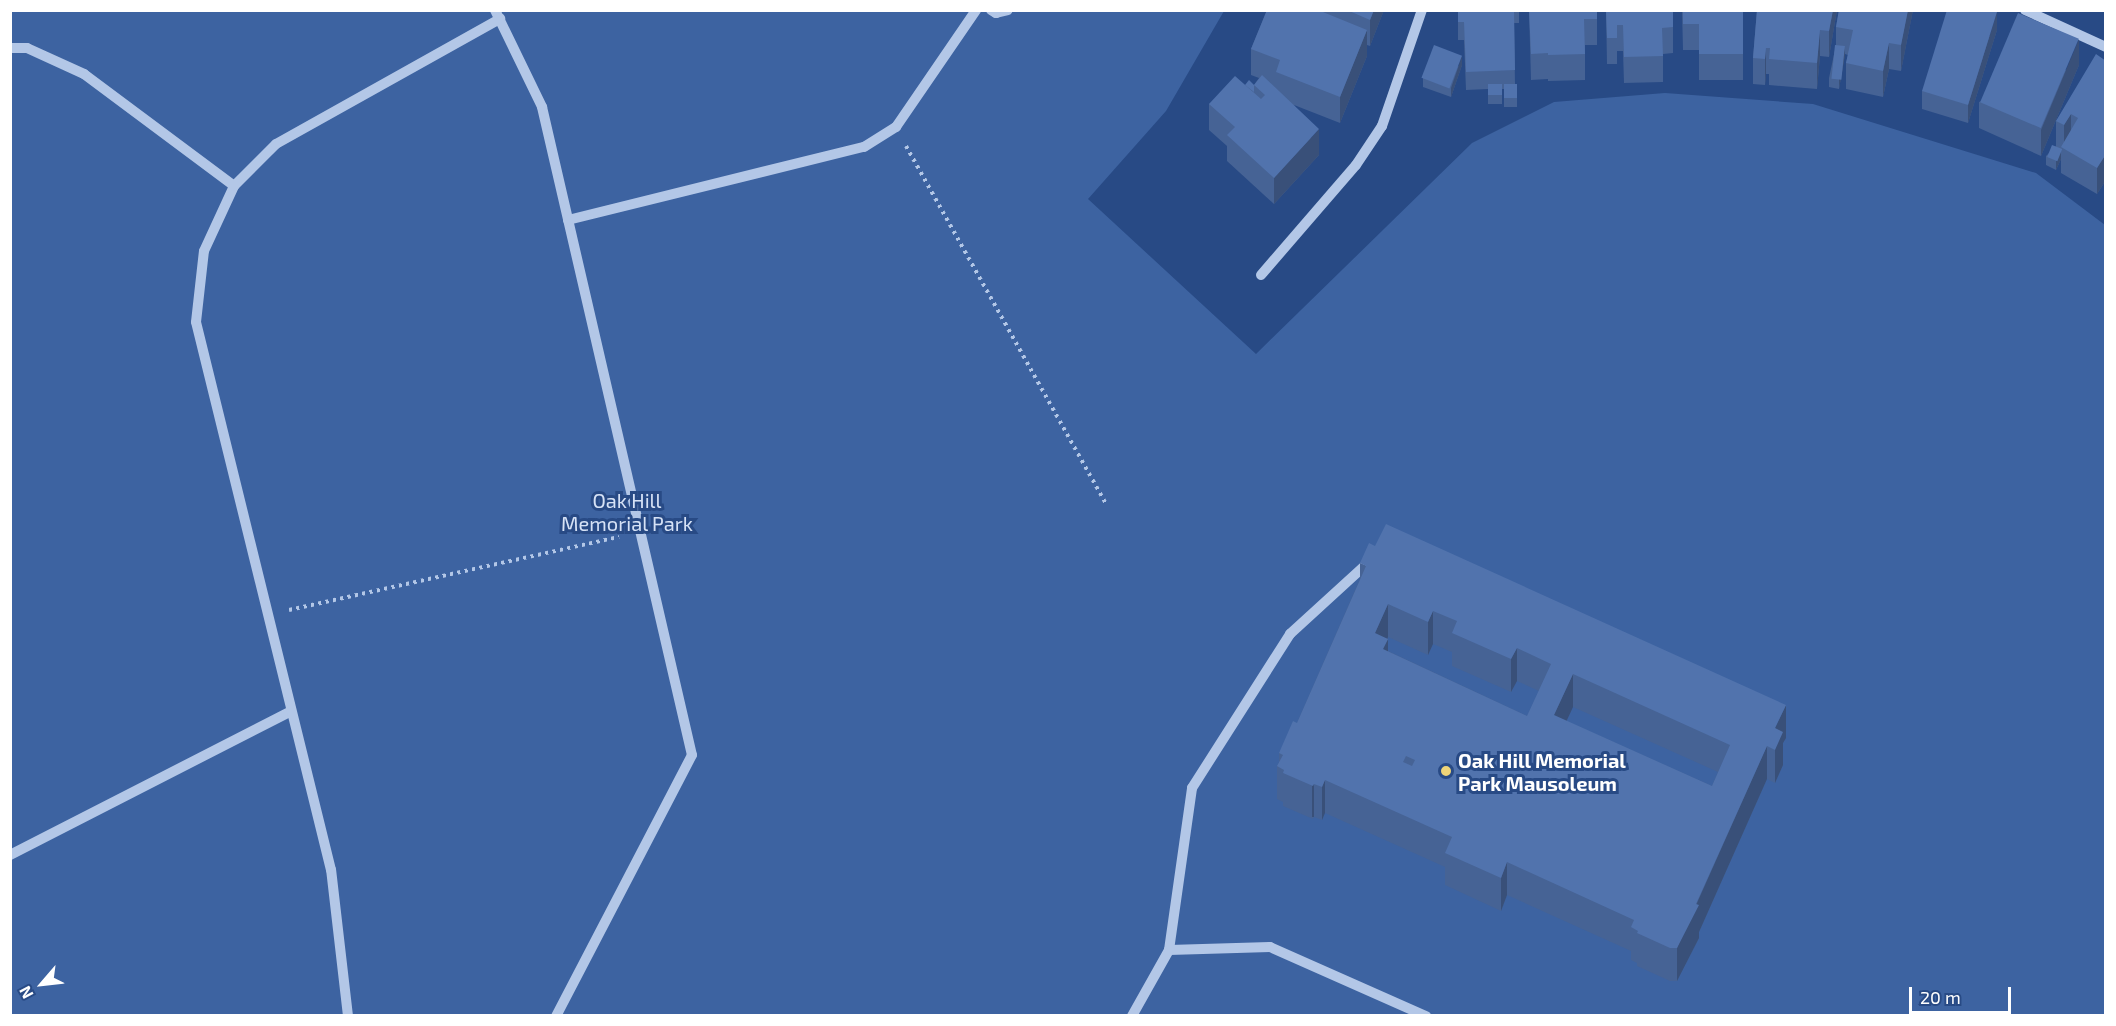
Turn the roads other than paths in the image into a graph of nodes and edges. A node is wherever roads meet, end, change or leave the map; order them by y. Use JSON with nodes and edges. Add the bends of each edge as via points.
{"nodes":[{"id":1,"x":976,"y":10,"type":"edge"},
{"id":2,"x":991,"y":10,"type":"edge"},
{"id":3,"x":1008,"y":10,"type":"edge"},
{"id":4,"x":1422,"y":10,"type":"edge"},
{"id":5,"x":2025,"y":10,"type":"edge"},
{"id":6,"x":497,"y":15,"type":"edge"},
{"id":7,"x":2106,"y":47,"type":"edge"},
{"id":8,"x":10,"y":48,"type":"edge"},
{"id":9,"x":234,"y":186,"type":"junction"},
{"id":10,"x":568,"y":220,"type":"junction"},
{"id":11,"x":1261,"y":275,"type":"dead end"},
{"id":12,"x":1382,"y":549,"type":"edge"},
{"id":13,"x":290,"y":712,"type":"junction"},
{"id":14,"x":10,"y":855,"type":"edge"},
{"id":15,"x":1169,"y":950,"type":"junction"},
{"id":16,"x":348,"y":1016,"type":"edge"},
{"id":17,"x":556,"y":1016,"type":"edge"},
{"id":18,"x":1132,"y":1016,"type":"edge"},
{"id":19,"x":1426,"y":1016,"type":"edge"}],
"edges":[{"from":1,"to":10,"type":"lane","via":[[896,127],[864,147]]},
{"from":2,"to":3,"type":"lane"},
{"from":4,"to":11,"type":"lane","via":[[1382,126],[1356,165]]},
{"from":5,"to":7,"type":"lane"},
{"from":6,"to":9,"type":"lane","via":[[276,144]]},
{"from":6,"to":10,"type":"lane","via":[[542,107]]},
{"from":8,"to":9,"type":"lane","via":[[27,48],[84,74]]},
{"from":9,"to":13,"type":"lane","via":[[204,251],[196,322]]},
{"from":10,"to":17,"type":"lane","via":[[692,755]]},
{"from":12,"to":15,"type":"lane","via":[[1290,634],[1192,788]]},
{"from":13,"to":14,"type":"lane"},
{"from":13,"to":16,"type":"lane","via":[[331,870]]},
{"from":15,"to":18,"type":"lane"},
{"from":15,"to":19,"type":"lane","via":[[1270,947]]}]}
